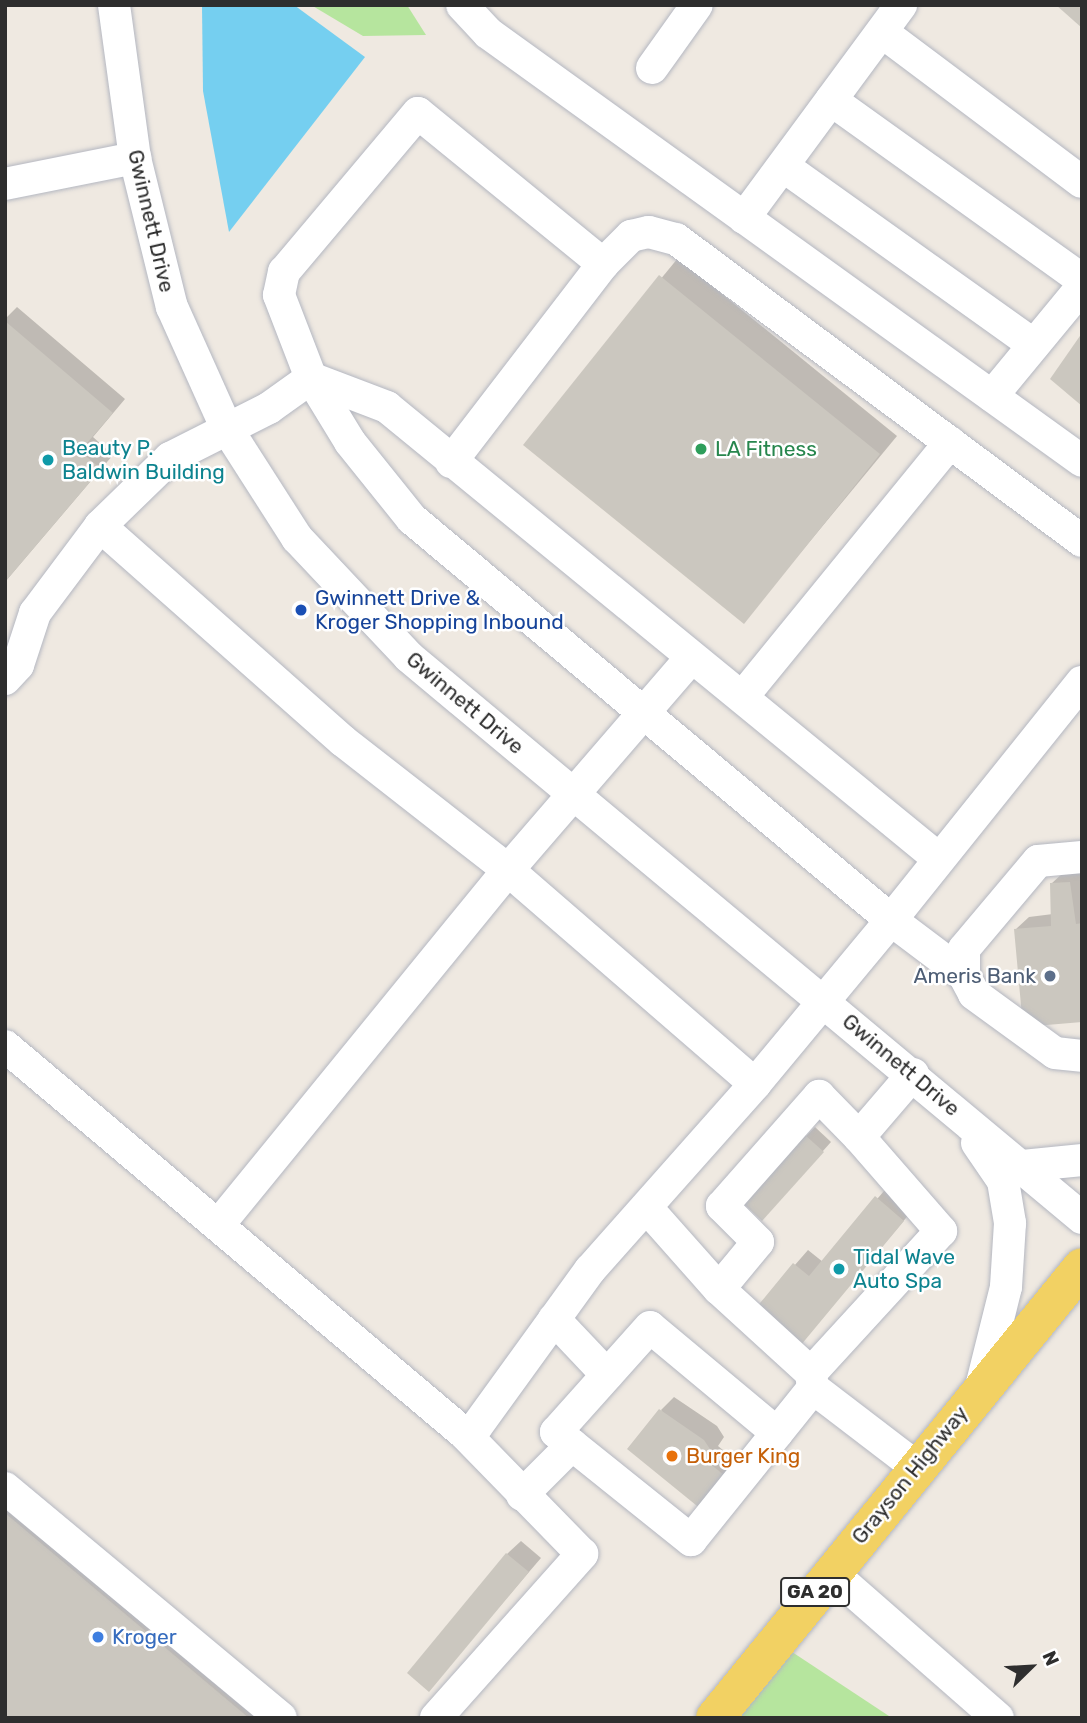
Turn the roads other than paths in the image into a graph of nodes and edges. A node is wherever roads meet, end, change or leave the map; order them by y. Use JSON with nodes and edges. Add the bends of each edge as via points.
{"nodes":[{"id":1,"x":114,"y":5,"type":"edge"},
{"id":2,"x":462,"y":5,"type":"edge"},
{"id":3,"x":697,"y":5,"type":"edge"},
{"id":4,"x":901,"y":5,"type":"edge"},
{"id":5,"x":882,"y":32,"type":"junction"},
{"id":6,"x":652,"y":68,"type":"dead end"},
{"id":7,"x":831,"y":100,"type":"junction"},
{"id":8,"x":135,"y":158,"type":"junction"},
{"id":9,"x":783,"y":166,"type":"junction"},
{"id":10,"x":1082,"y":183,"type":"edge"},
{"id":11,"x":5,"y":184,"type":"edge"},
{"id":12,"x":744,"y":218,"type":"junction"},
{"id":13,"x":603,"y":264,"type":"junction"},
{"id":14,"x":1082,"y":280,"type":"edge"},
{"id":15,"x":1082,"y":288,"type":"edge"},
{"id":16,"x":1034,"y":345,"type":"junction"},
{"id":17,"x":311,"y":378,"type":"junction"},
{"id":18,"x":992,"y":396,"type":"junction"},
{"id":19,"x":226,"y":428,"type":"junction"},
{"id":20,"x":950,"y":442,"type":"junction"},
{"id":21,"x":1082,"y":461,"type":"edge"},
{"id":22,"x":451,"y":462,"type":"junction"},
{"id":23,"x":100,"y":526,"type":"junction"},
{"id":24,"x":1082,"y":541,"type":"edge"},
{"id":25,"x":692,"y":657,"type":"junction"},
{"id":26,"x":5,"y":679,"type":"edge"},
{"id":27,"x":1082,"y":682,"type":"edge"},
{"id":28,"x":744,"y":695,"type":"junction"},
{"id":29,"x":646,"y":710,"type":"junction"},
{"id":30,"x":575,"y":793,"type":"junction"},
{"id":31,"x":1082,"y":857,"type":"edge"},
{"id":32,"x":939,"y":859,"type":"junction"},
{"id":33,"x":508,"y":870,"type":"junction"},
{"id":34,"x":891,"y":920,"type":"junction"},
{"id":35,"x":964,"y":975,"type":"junction"},
{"id":36,"x":825,"y":1002,"type":"junction"},
{"id":37,"x":5,"y":1046,"type":"edge"},
{"id":38,"x":1082,"y":1056,"type":"edge"},
{"id":39,"x":913,"y":1074,"type":"junction"},
{"id":40,"x":755,"y":1084,"type":"junction"},
{"id":41,"x":955,"y":1110,"type":"junction"},
{"id":42,"x":859,"y":1137,"type":"junction"},
{"id":43,"x":1082,"y":1160,"type":"edge"},
{"id":44,"x":1021,"y":1166,"type":"junction"},
{"id":45,"x":647,"y":1208,"type":"junction"},
{"id":46,"x":1082,"y":1218,"type":"edge"},
{"id":47,"x":218,"y":1225,"type":"junction"},
{"id":48,"x":1082,"y":1267,"type":"edge"},
{"id":49,"x":719,"y":1289,"type":"junction"},
{"id":50,"x":554,"y":1320,"type":"junction"},
{"id":51,"x":607,"y":1374,"type":"junction"},
{"id":52,"x":812,"y":1381,"type":"junction"},
{"id":53,"x":981,"y":1387,"type":"junction"},
{"id":54,"x":778,"y":1433,"type":"junction"},
{"id":55,"x":465,"y":1434,"type":"junction"},
{"id":56,"x":572,"y":1445,"type":"junction"},
{"id":57,"x":915,"y":1466,"type":"junction"},
{"id":58,"x":5,"y":1488,"type":"edge"},
{"id":59,"x":522,"y":1495,"type":"junction"},
{"id":60,"x":831,"y":1572,"type":"junction"},
{"id":61,"x":281,"y":1718,"type":"edge"},
{"id":62,"x":436,"y":1718,"type":"edge"},
{"id":63,"x":715,"y":1718,"type":"edge"},
{"id":64,"x":998,"y":1718,"type":"edge"}],
"edges":[{"from":1,"to":8,"type":"street","name":"Gwinnett Drive"},
{"from":2,"to":12,"type":"street","via":[[488,33]]},
{"from":3,"to":6,"type":"street"},
{"from":4,"to":5,"type":"street"},
{"from":5,"to":7,"type":"street"},
{"from":5,"to":10,"type":"street"},
{"from":7,"to":9,"type":"street"},
{"from":7,"to":14,"type":"street"},
{"from":8,"to":11,"type":"street"},
{"from":8,"to":19,"type":"street","name":"Gwinnett Drive","via":[[172,307]]},
{"from":9,"to":12,"type":"street"},
{"from":9,"to":16,"type":"street"},
{"from":12,"to":18,"type":"street"},
{"from":13,"to":17,"type":"street","via":[[418,113],[284,272],[279,295]]},
{"from":13,"to":20,"type":"street","via":[[631,236],[649,232],[676,239]]},
{"from":13,"to":22,"type":"street"},
{"from":15,"to":16,"type":"street"},
{"from":16,"to":18,"type":"street"},
{"from":17,"to":19,"type":"street","via":[[269,408]]},
{"from":17,"to":22,"type":"street","via":[[387,407]]},
{"from":17,"to":29,"type":"street","via":[[350,442],[412,519]]},
{"from":18,"to":21,"type":"street"},
{"from":19,"to":23,"type":"street","via":[[170,458]]},
{"from":19,"to":30,"type":"street","name":"Gwinnett Drive","via":[[297,538],[346,597]]},
{"from":20,"to":24,"type":"street"},
{"from":20,"to":28,"type":"street"},
{"from":22,"to":25,"type":"street"},
{"from":23,"to":26,"type":"street","via":[[35,613],[18,665]]},
{"from":23,"to":33,"type":"street","via":[[343,741]]},
{"from":25,"to":28,"type":"street"},
{"from":25,"to":29,"type":"street"},
{"from":27,"to":32,"type":"street"},
{"from":28,"to":32,"type":"street"},
{"from":29,"to":30,"type":"street"},
{"from":29,"to":34,"type":"street"},
{"from":30,"to":33,"type":"street"},
{"from":30,"to":36,"type":"street","name":"Gwinnett Drive"},
{"from":31,"to":35,"type":"street","via":[[1038,861],[964,949]]},
{"from":32,"to":34,"type":"street"},
{"from":33,"to":40,"type":"street"},
{"from":33,"to":47,"type":"street"},
{"from":34,"to":35,"type":"street"},
{"from":34,"to":36,"type":"street"},
{"from":35,"to":38,"type":"street","via":[[974,994],[1055,1053]]},
{"from":36,"to":39,"type":"street","name":"Gwinnett Drive"},
{"from":36,"to":40,"type":"street"},
{"from":37,"to":47,"type":"street"},
{"from":39,"to":41,"type":"street","name":"Gwinnett Drive"},
{"from":39,"to":42,"type":"street"},
{"from":40,"to":45,"type":"street"},
{"from":41,"to":44,"type":"street","name":"Gwinnett Drive"},
{"from":41,"to":53,"type":"street","via":[[1003,1181],[1010,1223],[1006,1287]]},
{"from":42,"to":49,"type":"street","via":[[819,1096],[722,1206],[758,1242]]},
{"from":42,"to":52,"type":"street","via":[[941,1231]]},
{"from":43,"to":44,"type":"street"},
{"from":44,"to":46,"type":"street","name":"Gwinnett Drive"},
{"from":45,"to":49,"type":"street"},
{"from":45,"to":50,"type":"street"},
{"from":47,"to":55,"type":"street"},
{"from":48,"to":53,"type":"main road","name":"Grayson Highway","number":"GA 20"},
{"from":49,"to":52,"type":"street"},
{"from":50,"to":51,"type":"street"},
{"from":50,"to":55,"type":"street"},
{"from":51,"to":54,"type":"street","via":[[650,1327]]},
{"from":51,"to":56,"type":"street","via":[[556,1432]]},
{"from":52,"to":54,"type":"street"},
{"from":52,"to":57,"type":"street"},
{"from":53,"to":57,"type":"main road","name":"Grayson Highway","number":"GA 20"},
{"from":54,"to":56,"type":"street","via":[[691,1540]]},
{"from":55,"to":59,"type":"street"},
{"from":56,"to":59,"type":"street"},
{"from":57,"to":60,"type":"main road","name":"Grayson Highway","number":"GA 20"},
{"from":58,"to":61,"type":"street"},
{"from":59,"to":62,"type":"street","via":[[582,1554]]},
{"from":60,"to":63,"type":"main road","name":"Grayson Highway","number":"GA 20"},
{"from":60,"to":64,"type":"street"}]}
